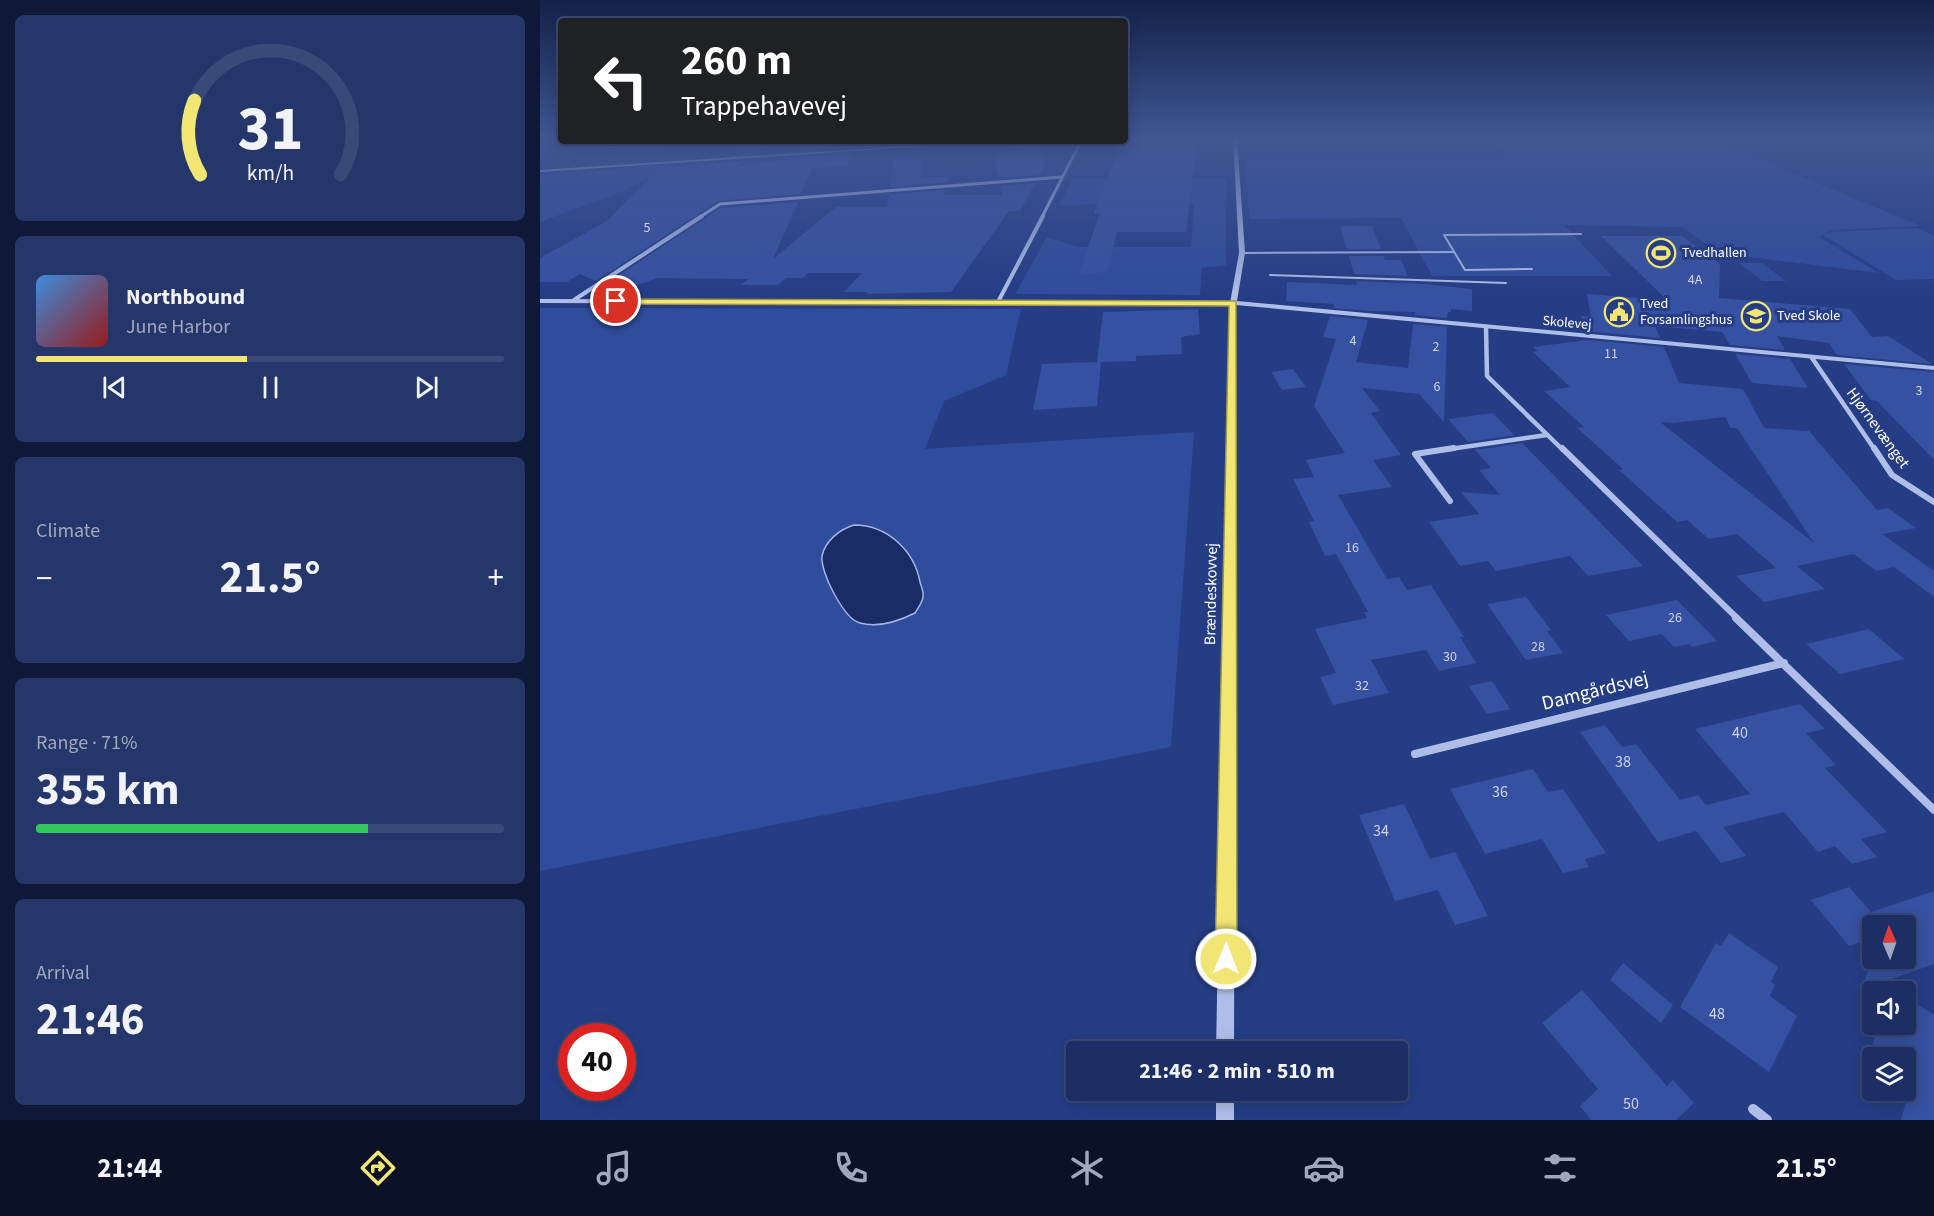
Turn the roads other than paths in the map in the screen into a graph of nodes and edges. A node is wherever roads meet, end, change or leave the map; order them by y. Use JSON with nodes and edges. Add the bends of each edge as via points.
{"nodes":[{"id":1,"x":894,"y":190,"type":"edge"},
{"id":2,"x":1055,"y":190,"type":"edge"},
{"id":3,"x":1238,"y":190,"type":"edge"},
{"id":4,"x":1581,"y":234,"type":"dead end"},
{"id":5,"x":1454,"y":252,"type":"junction"},
{"id":6,"x":1242,"y":253,"type":"junction"},
{"id":7,"x":1532,"y":269,"type":"dead end"},
{"id":8,"x":1270,"y":275,"type":"dead end"},
{"id":9,"x":1506,"y":284,"type":"dead end"},
{"id":10,"x":540,"y":301,"type":"edge"},
{"id":11,"x":572,"y":301,"type":"junction"},
{"id":12,"x":998,"y":302,"type":"junction"},
{"id":13,"x":1233,"y":303,"type":"junction"},
{"id":14,"x":1486,"y":327,"type":"junction"},
{"id":15,"x":1812,"y":358,"type":"junction"},
{"id":16,"x":1934,"y":368,"type":"edge"},
{"id":17,"x":1547,"y":435,"type":"junction"},
{"id":18,"x":1450,"y":501,"type":"dead end"},
{"id":19,"x":1934,"y":502,"type":"edge"},
{"id":20,"x":1784,"y":663,"type":"junction"},
{"id":21,"x":1415,"y":754,"type":"dead end"},
{"id":22,"x":1934,"y":810,"type":"edge"},
{"id":23,"x":1225,"y":1041,"type":"edge"},
{"id":24,"x":1225,"y":1101,"type":"edge"},
{"id":25,"x":1753,"y":1109,"type":"dead end"},
{"id":26,"x":1225,"y":1120,"type":"edge"},
{"id":27,"x":1767,"y":1120,"type":"edge"}],
"edges":[{"from":1,"to":11,"type":"street","via":[[720,204]]},
{"from":2,"to":12,"type":"street"},
{"from":3,"to":6,"type":"street","name":"Brændeskovvej"},
{"from":4,"to":5,"type":"lane","via":[[1444,235]]},
{"from":5,"to":6,"type":"lane"},
{"from":5,"to":7,"type":"lane","via":[[1465,270]]},
{"from":6,"to":13,"type":"street","name":"Brændeskovvej"},
{"from":8,"to":9,"type":"lane"},
{"from":10,"to":11,"type":"street"},
{"from":11,"to":12,"type":"street"},
{"from":12,"to":13,"type":"street"},
{"from":13,"to":14,"type":"street","name":"Skolevej"},
{"from":13,"to":23,"type":"street","name":"Brændeskovvej"},
{"from":14,"to":15,"type":"street","name":"Skolevej"},
{"from":14,"to":17,"type":"street","via":[[1487,376]]},
{"from":15,"to":16,"type":"street","name":"Skolevej"},
{"from":15,"to":19,"type":"street","name":"Hjørnevænget","via":[[1892,475]]},
{"from":17,"to":18,"type":"street","via":[[1415,454]]},
{"from":17,"to":20,"type":"street"},
{"from":20,"to":21,"type":"street","name":"Damgårdsvej"},
{"from":20,"to":22,"type":"street"},
{"from":24,"to":26,"type":"street"},
{"from":25,"to":27,"type":"street"}]}
